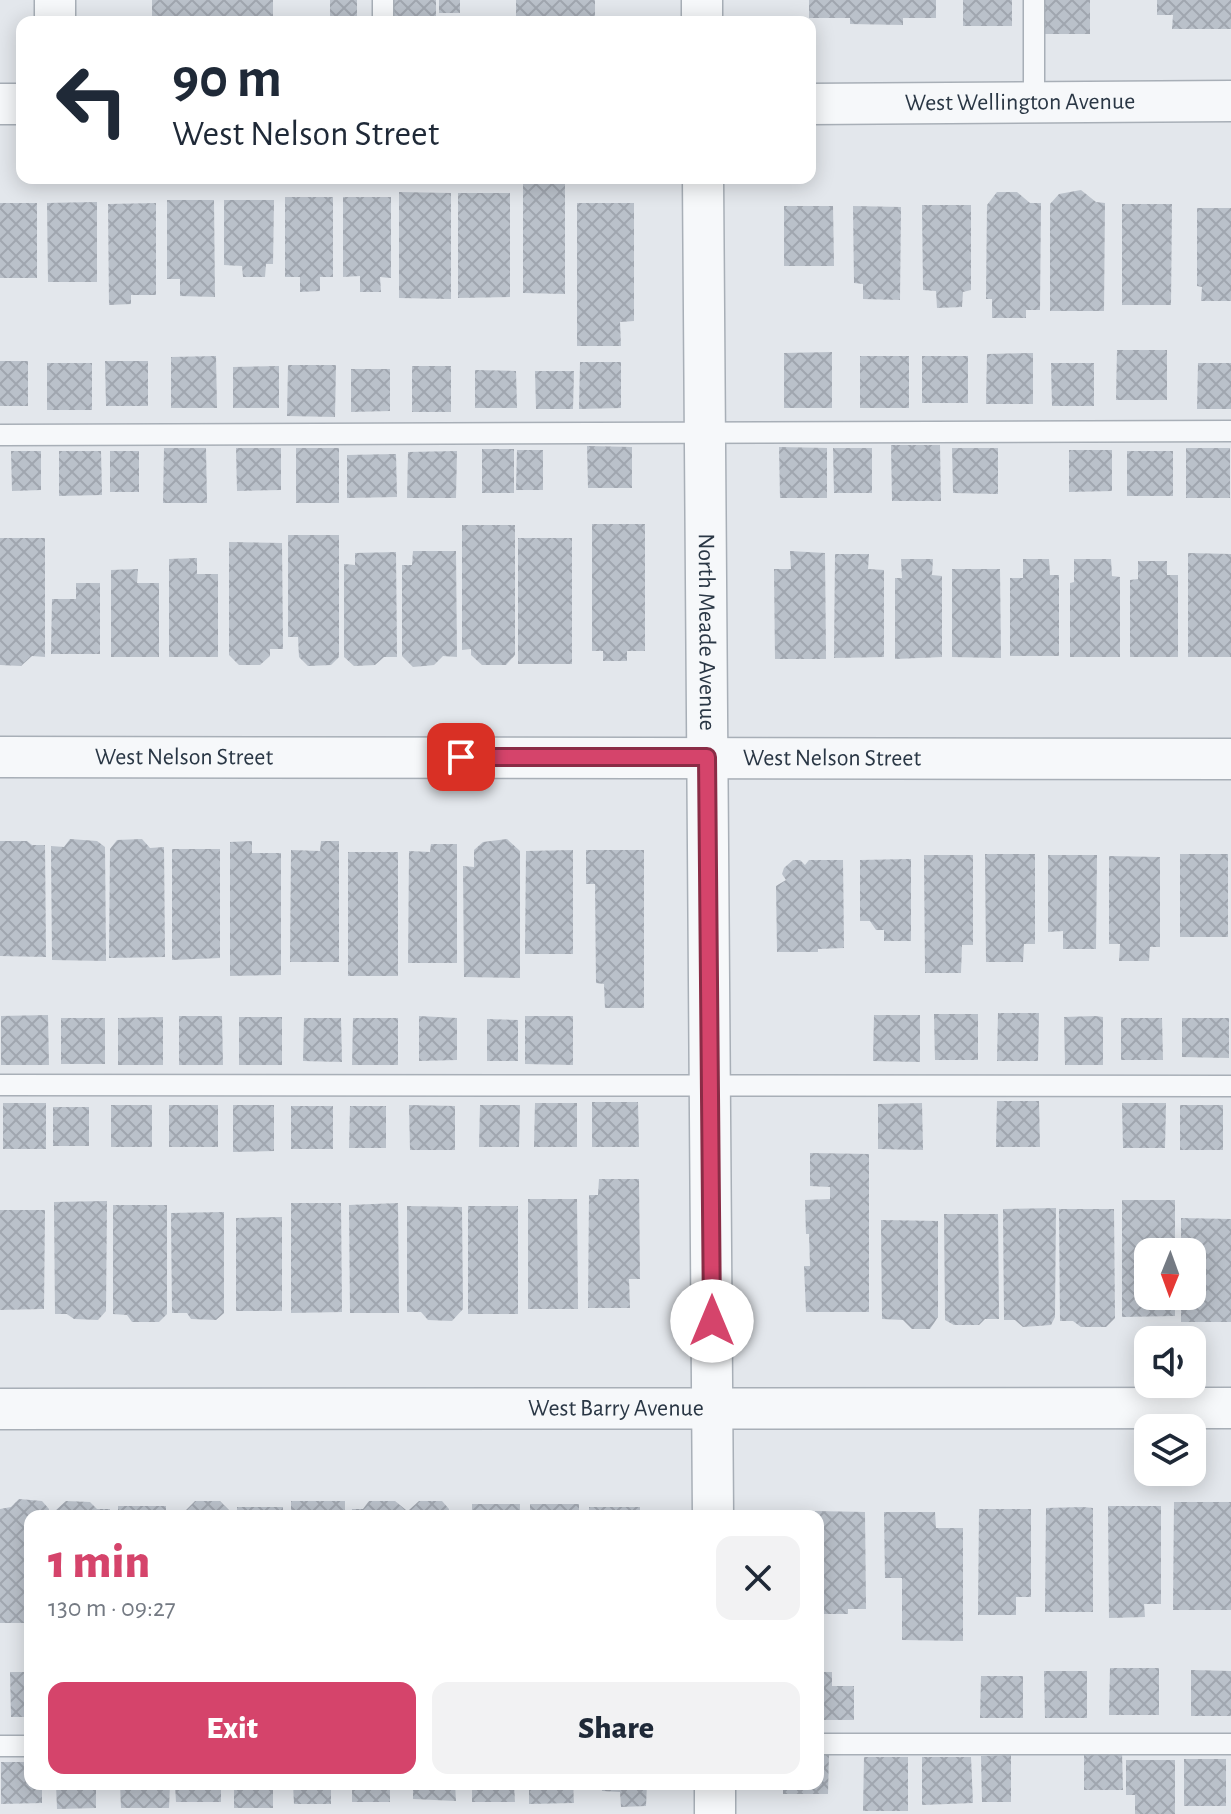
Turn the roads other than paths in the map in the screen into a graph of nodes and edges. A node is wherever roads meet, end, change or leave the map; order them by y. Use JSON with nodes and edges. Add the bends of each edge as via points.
{"nodes":[{"id":1,"x":1034,"y":0,"type":"edge"},
{"id":2,"x":1231,"y":101,"type":"edge"},
{"id":3,"x":1034,"y":102,"type":"junction"},
{"id":4,"x":816,"y":104,"type":"edge"},
{"id":5,"x":703,"y":184,"type":"edge"},
{"id":6,"x":1231,"y":431,"type":"edge"},
{"id":7,"x":705,"y":433,"type":"junction"},
{"id":8,"x":0,"y":435,"type":"edge"},
{"id":9,"x":0,"y":757,"type":"edge"},
{"id":10,"x":707,"y":757,"type":"junction"},
{"id":11,"x":1231,"y":759,"type":"edge"},
{"id":12,"x":0,"y":1085,"type":"edge"},
{"id":13,"x":710,"y":1086,"type":"junction"},
{"id":14,"x":1231,"y":1086,"type":"edge"},
{"id":15,"x":1231,"y":1408,"type":"edge"},
{"id":16,"x":0,"y":1409,"type":"edge"},
{"id":17,"x":713,"y":1409,"type":"junction"},
{"id":18,"x":713,"y":1510,"type":"edge"},
{"id":19,"x":824,"y":1744,"type":"edge"},
{"id":20,"x":1231,"y":1744,"type":"edge"},
{"id":21,"x":0,"y":1746,"type":"edge"},
{"id":22,"x":24,"y":1746,"type":"edge"},
{"id":23,"x":715,"y":1790,"type":"edge"},
{"id":24,"x":715,"y":1814,"type":"edge"}],
"edges":[{"from":1,"to":3,"type":"lane"},
{"from":2,"to":3,"type":"street","name":"West Wellington Avenue"},
{"from":3,"to":4,"type":"street","name":"West Wellington Avenue"},
{"from":5,"to":7,"type":"street","name":"North Meade Avenue"},
{"from":6,"to":7,"type":"lane"},
{"from":7,"to":8,"type":"lane"},
{"from":7,"to":10,"type":"street","name":"North Meade Avenue"},
{"from":9,"to":10,"type":"street","name":"West Nelson Street"},
{"from":10,"to":11,"type":"street","name":"West Nelson Street"},
{"from":10,"to":13,"type":"street","name":"North Meade Avenue"},
{"from":12,"to":13,"type":"lane"},
{"from":13,"to":14,"type":"lane"},
{"from":13,"to":17,"type":"street","name":"North Meade Avenue"},
{"from":15,"to":17,"type":"street","name":"West Barry Avenue"},
{"from":16,"to":17,"type":"street","name":"West Barry Avenue"},
{"from":17,"to":18,"type":"street","name":"North Meade Avenue"},
{"from":19,"to":20,"type":"lane"},
{"from":21,"to":22,"type":"lane"},
{"from":23,"to":24,"type":"street"}]}
